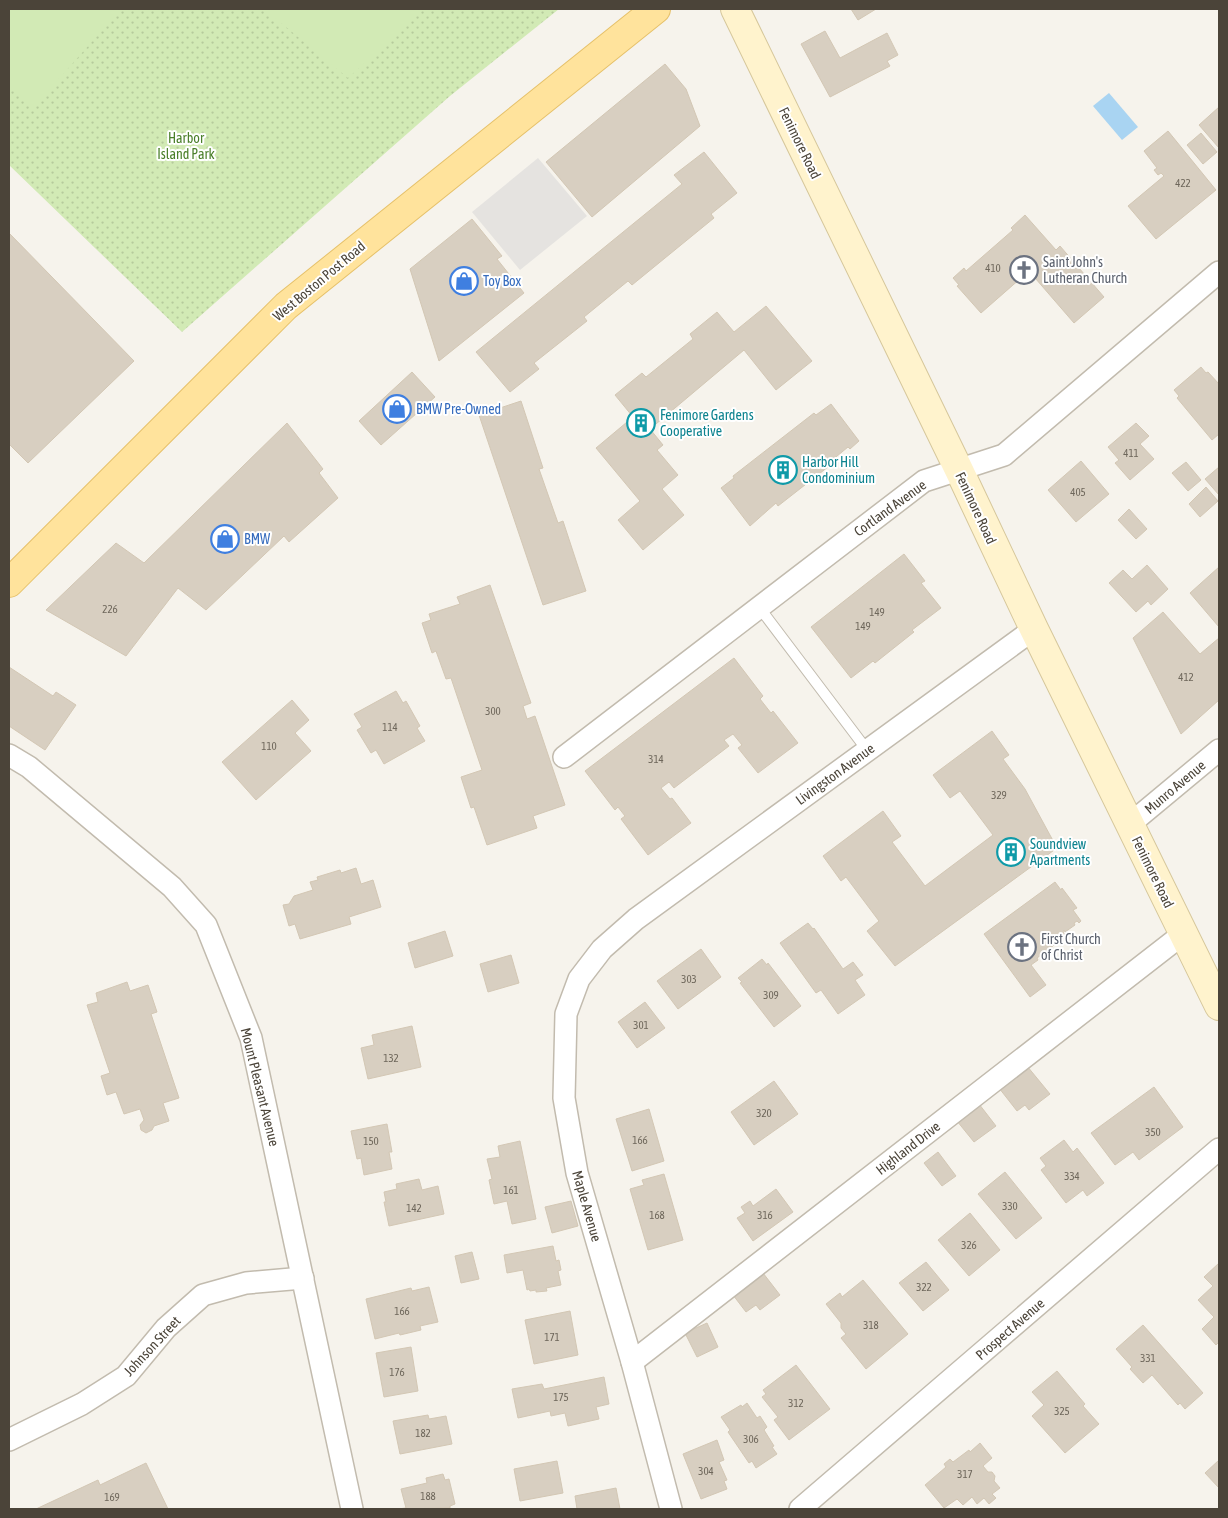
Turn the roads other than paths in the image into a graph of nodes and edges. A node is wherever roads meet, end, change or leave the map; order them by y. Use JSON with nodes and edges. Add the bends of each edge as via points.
{"nodes":[{"id":1,"x":656,"y":9,"type":"edge"},
{"id":2,"x":735,"y":9,"type":"edge"},
{"id":3,"x":1219,"y":272,"type":"edge"},
{"id":4,"x":959,"y":470,"type":"junction"},
{"id":5,"x":9,"y":583,"type":"edge"},
{"id":6,"x":759,"y":607,"type":"junction"},
{"id":7,"x":1034,"y":629,"type":"junction"},
{"id":8,"x":867,"y":750,"type":"junction"},
{"id":9,"x":1219,"y":750,"type":"edge"},
{"id":10,"x":9,"y":755,"type":"edge"},
{"id":11,"x":564,"y":757,"type":"dead end"},
{"id":12,"x":1130,"y":824,"type":"junction"},
{"id":13,"x":636,"y":919,"type":"joint"},
{"id":14,"x":1183,"y":934,"type":"junction"},
{"id":15,"x":1219,"y":1006,"type":"edge"},
{"id":16,"x":1219,"y":1149,"type":"edge"},
{"id":17,"x":303,"y":1278,"type":"junction"},
{"id":18,"x":632,"y":1362,"type":"junction"},
{"id":19,"x":9,"y":1440,"type":"edge"},
{"id":20,"x":352,"y":1509,"type":"edge"},
{"id":21,"x":671,"y":1509,"type":"edge"},
{"id":22,"x":800,"y":1509,"type":"edge"}],
"edges":[{"from":1,"to":5,"type":"main road","name":"West Boston Post Road","via":[[286,306]]},
{"from":2,"to":4,"type":"street","name":"Fenimore Road"},
{"from":3,"to":4,"type":"street","name":"Cortland Avenue","via":[[1004,455]]},
{"from":4,"to":6,"type":"street","name":"Cortland Avenue","via":[[924,481]]},
{"from":4,"to":7,"type":"street","name":"Fenimore Road"},
{"from":6,"to":8,"type":"lane"},
{"from":6,"to":11,"type":"street","name":"Cortland Avenue"},
{"from":7,"to":8,"type":"street","name":"Livingston Avenue"},
{"from":7,"to":12,"type":"street","name":"Fenimore Road"},
{"from":8,"to":13,"type":"street","name":"Livingston Avenue"},
{"from":9,"to":12,"type":"street","name":"Munro Avenue"},
{"from":10,"to":17,"type":"street","name":"Mount Pleasant Avenue","via":[[29,767],[172,887],[206,925],[251,1038]]},
{"from":12,"to":14,"type":"street","name":"Fenimore Road"},
{"from":13,"to":18,"type":"street","name":"Maple Avenue","via":[[602,948],[579,980],[566,1014],[564,1098],[577,1173]]},
{"from":14,"to":15,"type":"street","name":"Fenimore Road"},
{"from":14,"to":18,"type":"street","name":"Highland Drive"},
{"from":16,"to":22,"type":"street","name":"Prospect Avenue"},
{"from":17,"to":19,"type":"street","name":"Johnson Street","via":[[246,1283],[203,1295],[166,1328],[126,1376],[82,1404]]},
{"from":17,"to":20,"type":"street","name":"Mount Pleasant Avenue"},
{"from":18,"to":21,"type":"street","name":"Maple Avenue"}]}
